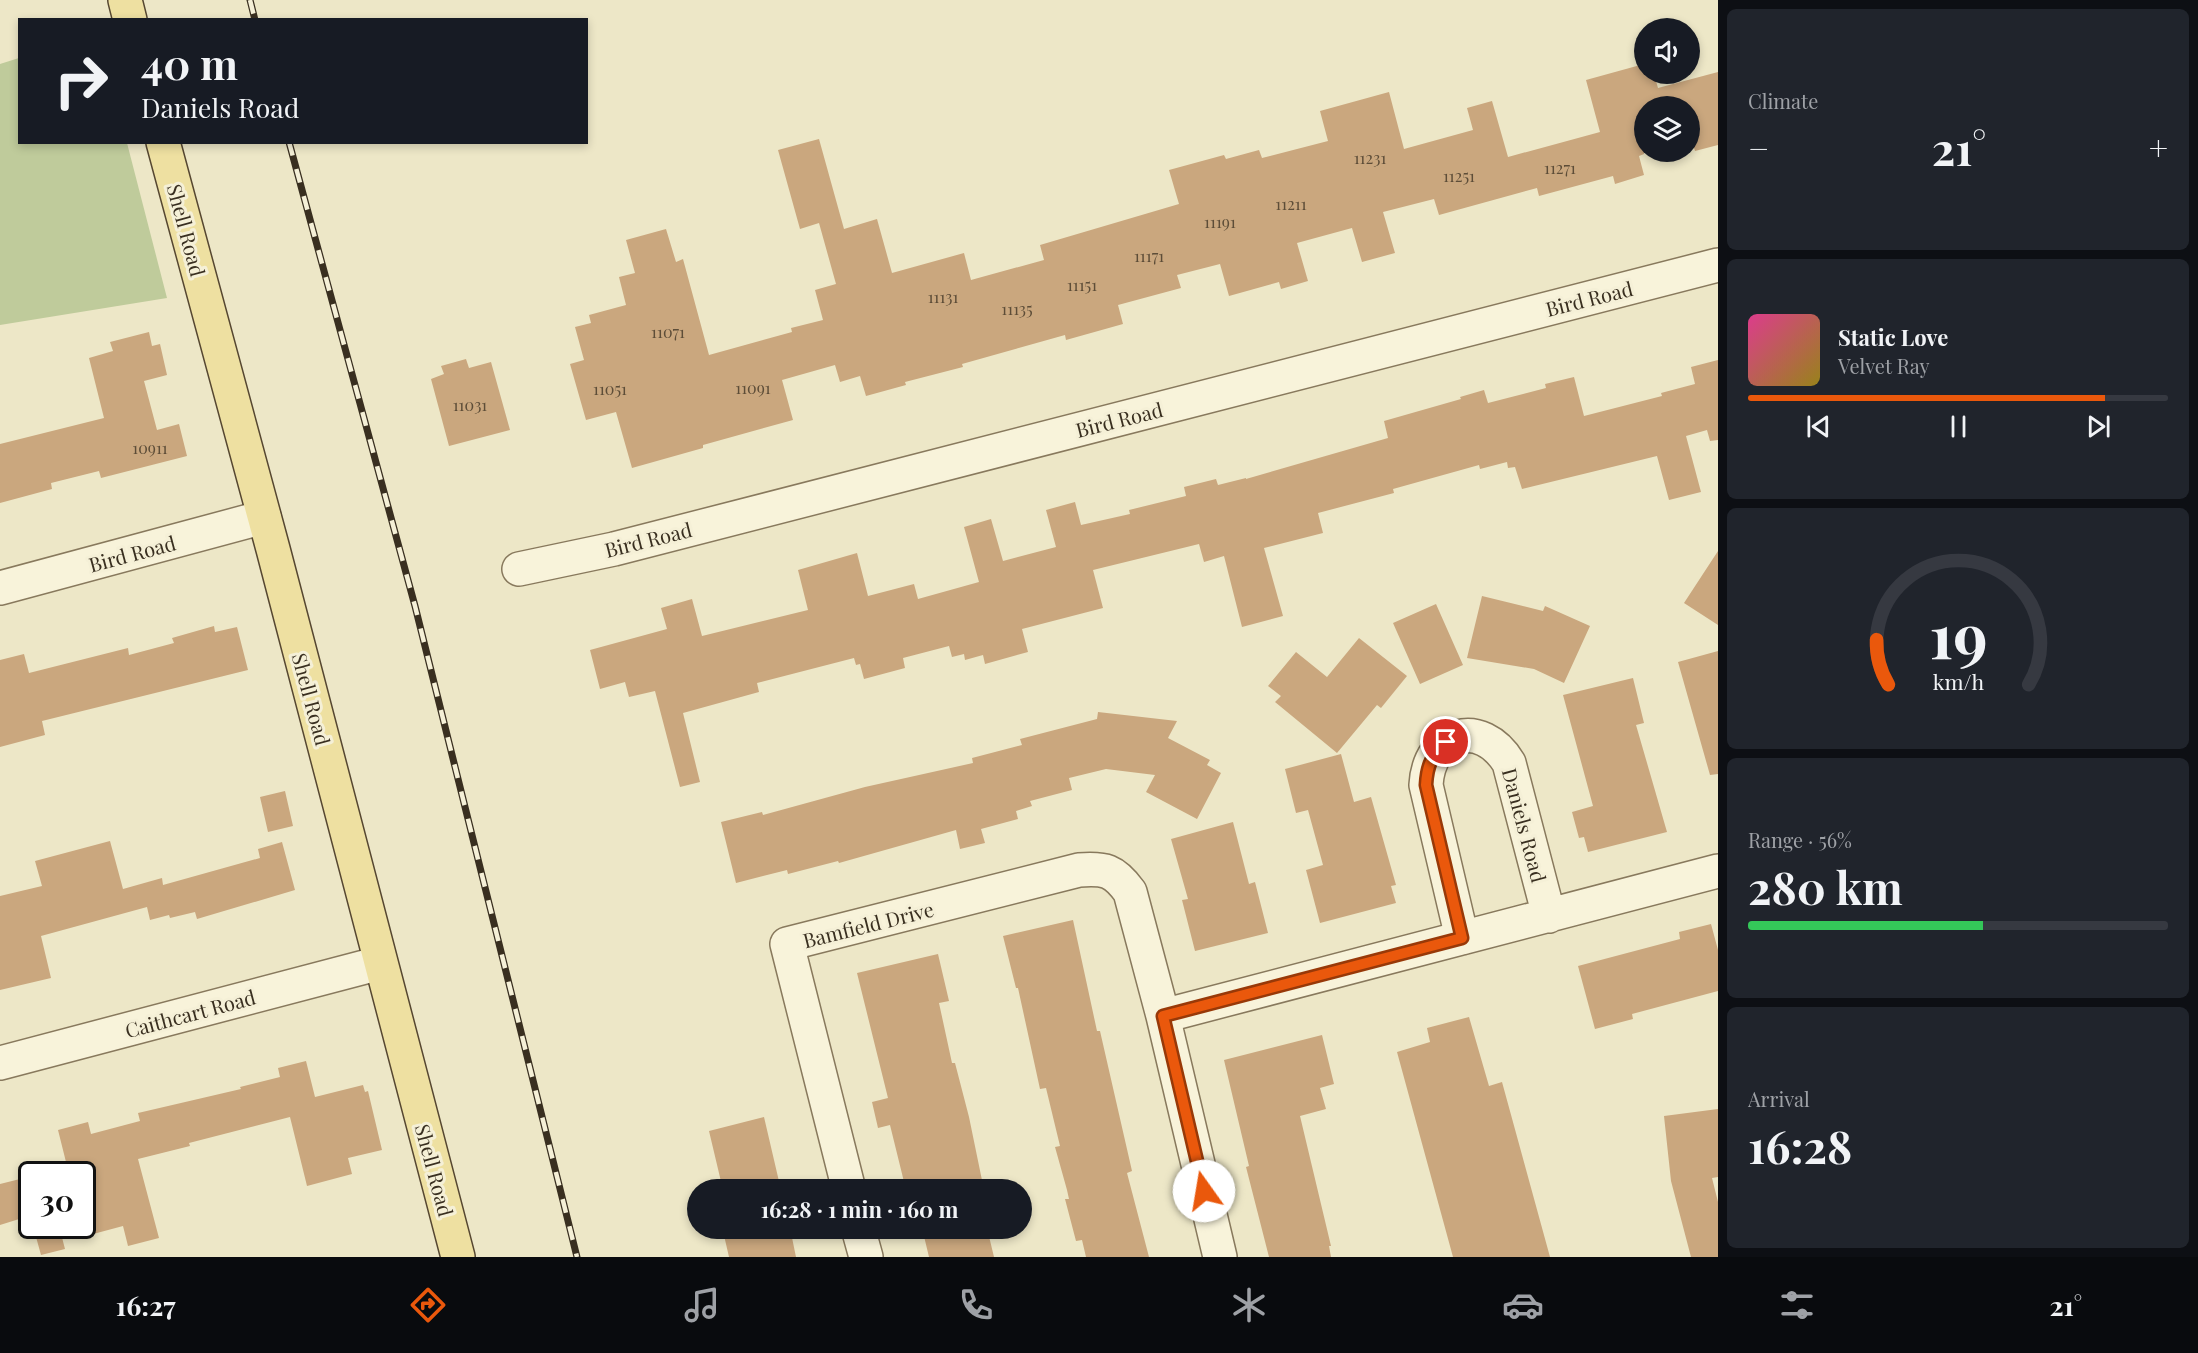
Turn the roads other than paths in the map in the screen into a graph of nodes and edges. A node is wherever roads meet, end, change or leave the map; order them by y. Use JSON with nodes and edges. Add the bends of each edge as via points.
{"nodes":[{"id":1,"x":125,"y":0,"type":"edge"},
{"id":2,"x":130,"y":18,"type":"edge"},
{"id":3,"x":164,"y":144,"type":"edge"},
{"id":4,"x":1718,"y":265,"type":"edge"},
{"id":5,"x":264,"y":517,"type":"junction"},
{"id":6,"x":519,"y":569,"type":"dead end"},
{"id":7,"x":0,"y":588,"type":"edge"},
{"id":8,"x":1718,"y":871,"type":"edge"},
{"id":9,"x":1549,"y":916,"type":"junction"},
{"id":10,"x":1462,"y":938,"type":"junction"},
{"id":11,"x":380,"y":963,"type":"junction"},
{"id":12,"x":1163,"y":1016,"type":"junction"},
{"id":13,"x":0,"y":1063,"type":"edge"},
{"id":14,"x":846,"y":1179,"type":"edge"},
{"id":15,"x":861,"y":1239,"type":"edge"},
{"id":16,"x":458,"y":1257,"type":"edge"},
{"id":17,"x":866,"y":1257,"type":"edge"},
{"id":18,"x":1220,"y":1257,"type":"edge"}],
"edges":[{"from":1,"to":2,"type":"main road"},
{"from":3,"to":5,"type":"main road","name":"Shell Road"},
{"from":4,"to":6,"type":"street","name":"Bird Road","via":[[614,549]]},
{"from":5,"to":7,"type":"street","name":"Bird Road"},
{"from":5,"to":11,"type":"main road","name":"Shell Road"},
{"from":8,"to":9,"type":"street"},
{"from":9,"to":10,"type":"street"},
{"from":9,"to":10,"type":"street","name":"Daniels Road","via":[[1509,763],[1490,741],[1462,736],[1446,742],[1434,753],[1427,768],[1426,785]]},
{"from":10,"to":12,"type":"street"},
{"from":11,"to":13,"type":"street","name":"Caithcart Road"},
{"from":11,"to":16,"type":"main road","name":"Shell Road"},
{"from":12,"to":14,"type":"street","name":"Bamfield Drive","via":[[1130,892],[1122,880],[1100,868],[1079,870],[787,944]]},
{"from":12,"to":18,"type":"street"},
{"from":15,"to":17,"type":"street"}]}
